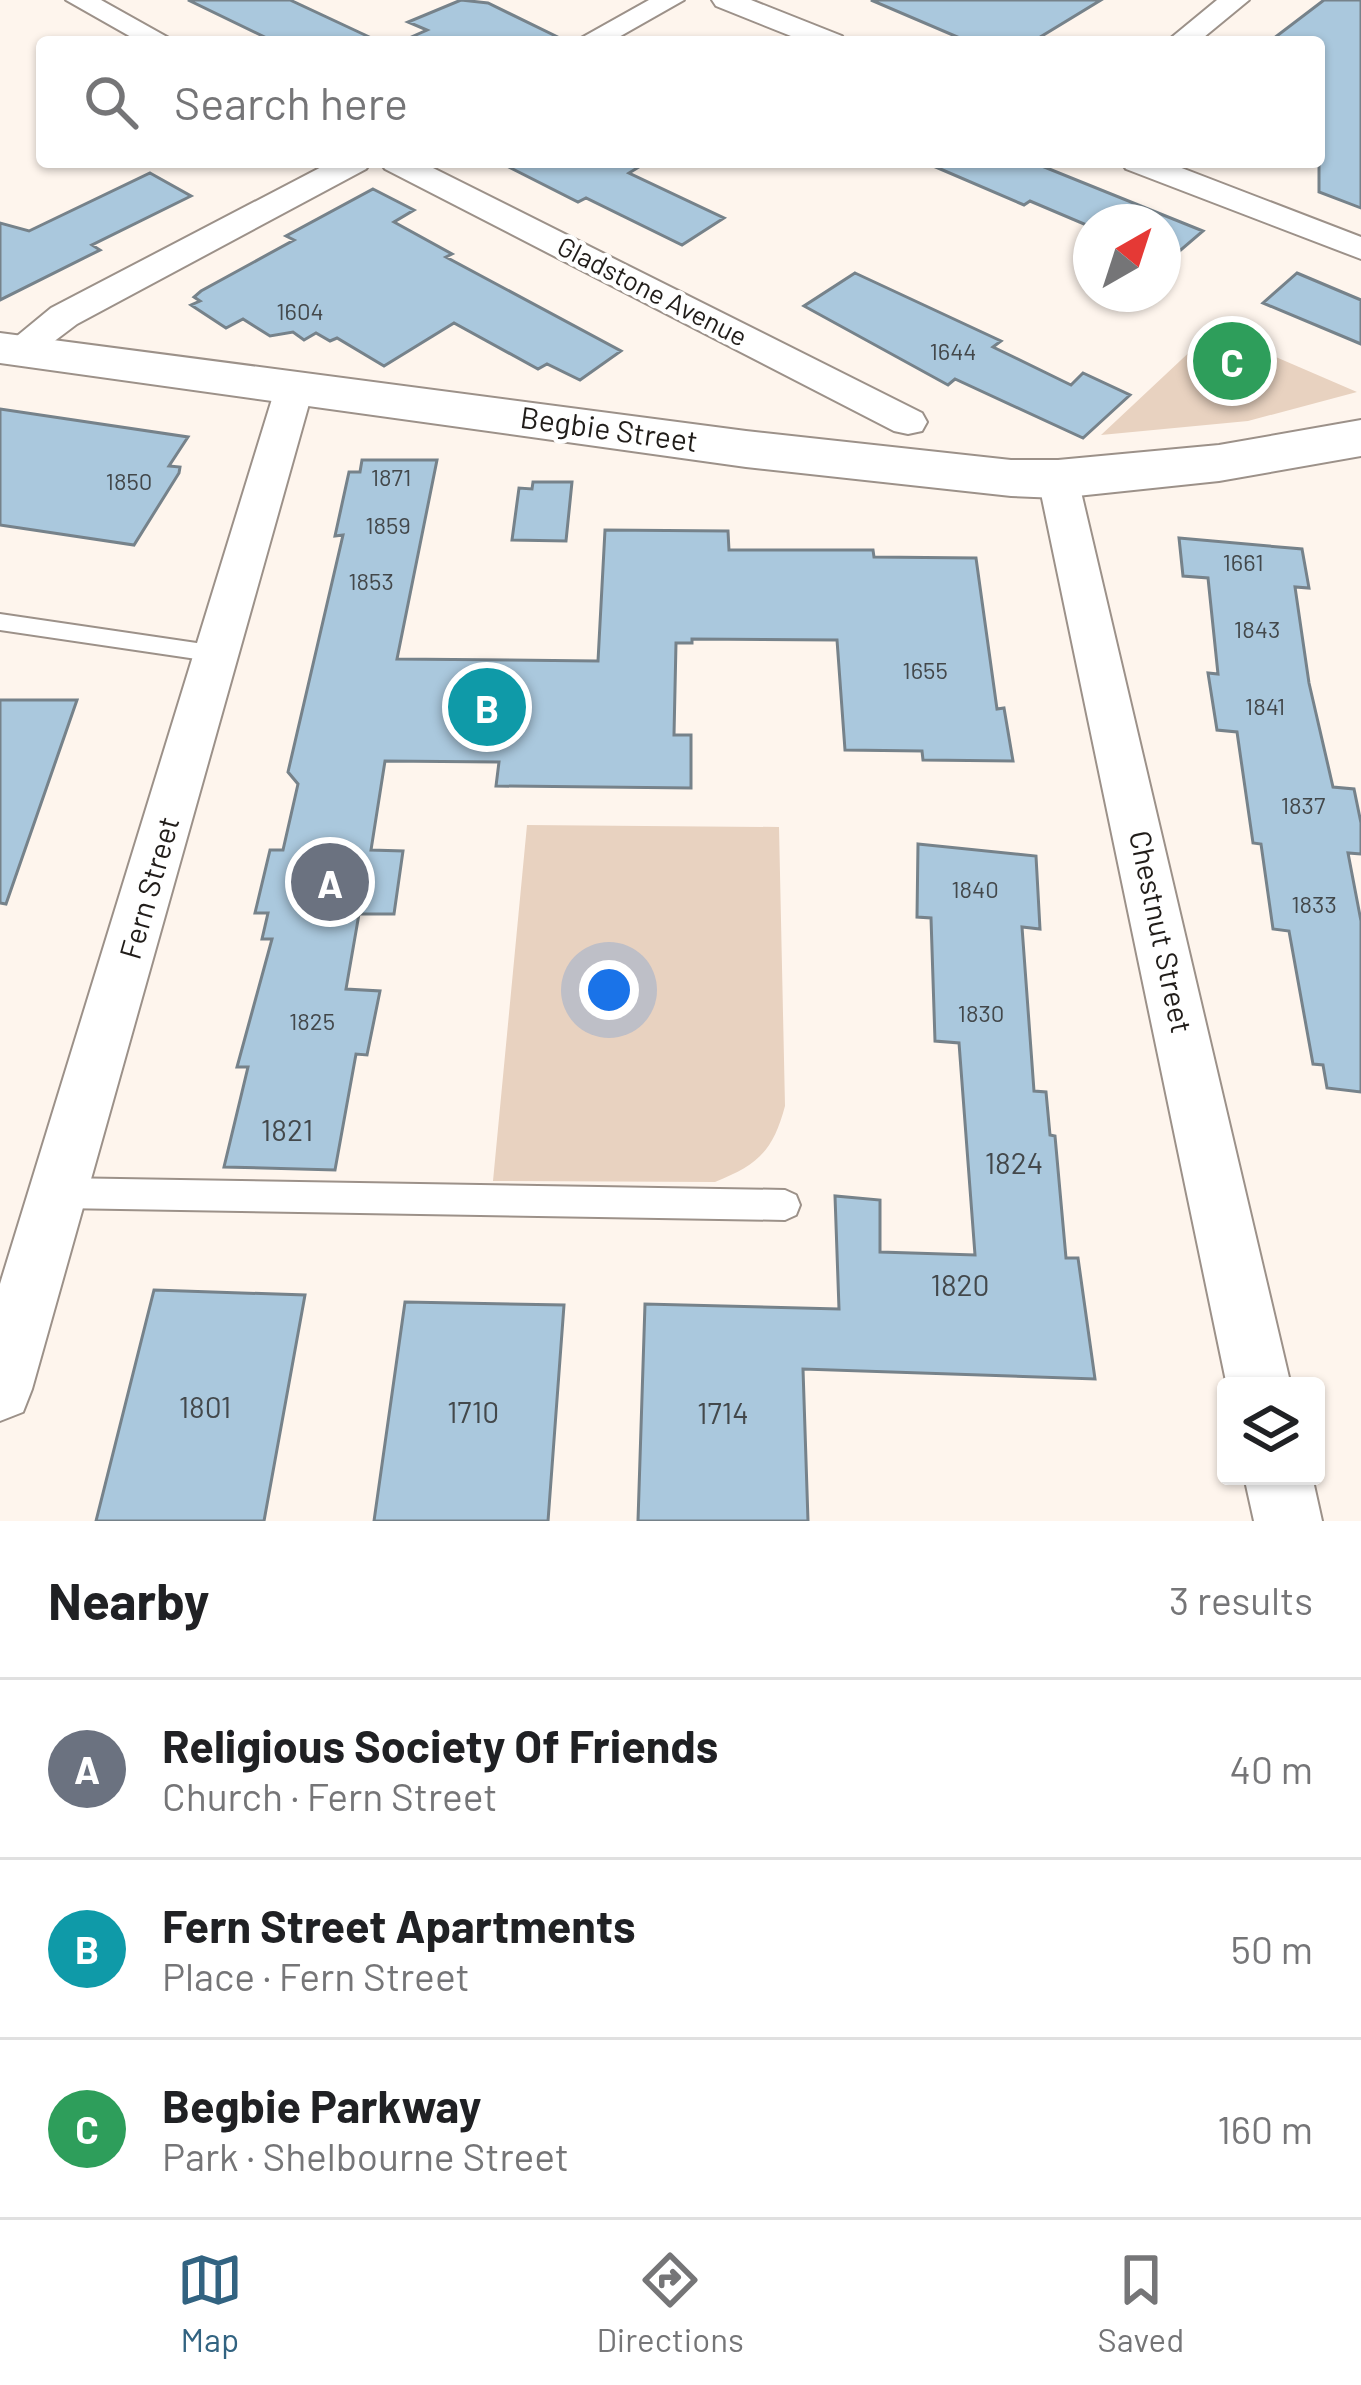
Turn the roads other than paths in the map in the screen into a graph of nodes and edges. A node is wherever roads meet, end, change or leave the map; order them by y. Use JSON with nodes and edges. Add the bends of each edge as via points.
{"nodes":[{"id":1,"x":80,"y":0,"type":"edge"},
{"id":2,"x":670,"y":0,"type":"edge"},
{"id":3,"x":726,"y":0,"type":"edge"},
{"id":4,"x":1235,"y":0,"type":"edge"},
{"id":5,"x":150,"y":36,"type":"edge"},
{"id":6,"x":600,"y":36,"type":"edge"},
{"id":7,"x":817,"y":36,"type":"edge"},
{"id":8,"x":1188,"y":36,"type":"edge"},
{"id":9,"x":344,"y":168,"type":"edge"},
{"id":10,"x":408,"y":168,"type":"edge"},
{"id":11,"x":1152,"y":168,"type":"edge"},
{"id":12,"x":1361,"y":250,"type":"edge"},
{"id":13,"x":9,"y":349,"type":"edge"},
{"id":14,"x":295,"y":386,"type":"junction"},
{"id":15,"x":908,"y":422,"type":"dead end"},
{"id":16,"x":1361,"y":438,"type":"edge"},
{"id":17,"x":1058,"y":478,"type":"junction"},
{"id":18,"x":0,"y":622,"type":"edge"},
{"id":19,"x":217,"y":654,"type":"junction"},
{"id":20,"x":60,"y":1193,"type":"junction"},
{"id":21,"x":785,"y":1205,"type":"dead end"},
{"id":22,"x":1257,"y":1377,"type":"edge"},
{"id":23,"x":0,"y":1389,"type":"edge"},
{"id":24,"x":1281,"y":1485,"type":"edge"},
{"id":25,"x":1288,"y":1521,"type":"edge"}],
"edges":[{"from":1,"to":5,"type":"street"},
{"from":2,"to":6,"type":"street"},
{"from":3,"to":7,"type":"street"},
{"from":4,"to":8,"type":"street"},
{"from":9,"to":13,"type":"street"},
{"from":10,"to":15,"type":"street","name":"Gladstone Avenue"},
{"from":11,"to":12,"type":"street"},
{"from":13,"to":14,"type":"main road","name":"Begbie Street"},
{"from":14,"to":17,"type":"main road","name":"Begbie Street","via":[[746,449]]},
{"from":14,"to":19,"type":"street","name":"Fern Street"},
{"from":16,"to":17,"type":"main road","name":"Begbie Street","via":[[1219,463]]},
{"from":17,"to":22,"type":"street","name":"Chestnut Street"},
{"from":18,"to":19,"type":"lane"},
{"from":19,"to":20,"type":"street","name":"Fern Street"},
{"from":20,"to":21,"type":"lane"},
{"from":20,"to":23,"type":"street","name":"Fern Street"},
{"from":24,"to":25,"type":"street"}]}
